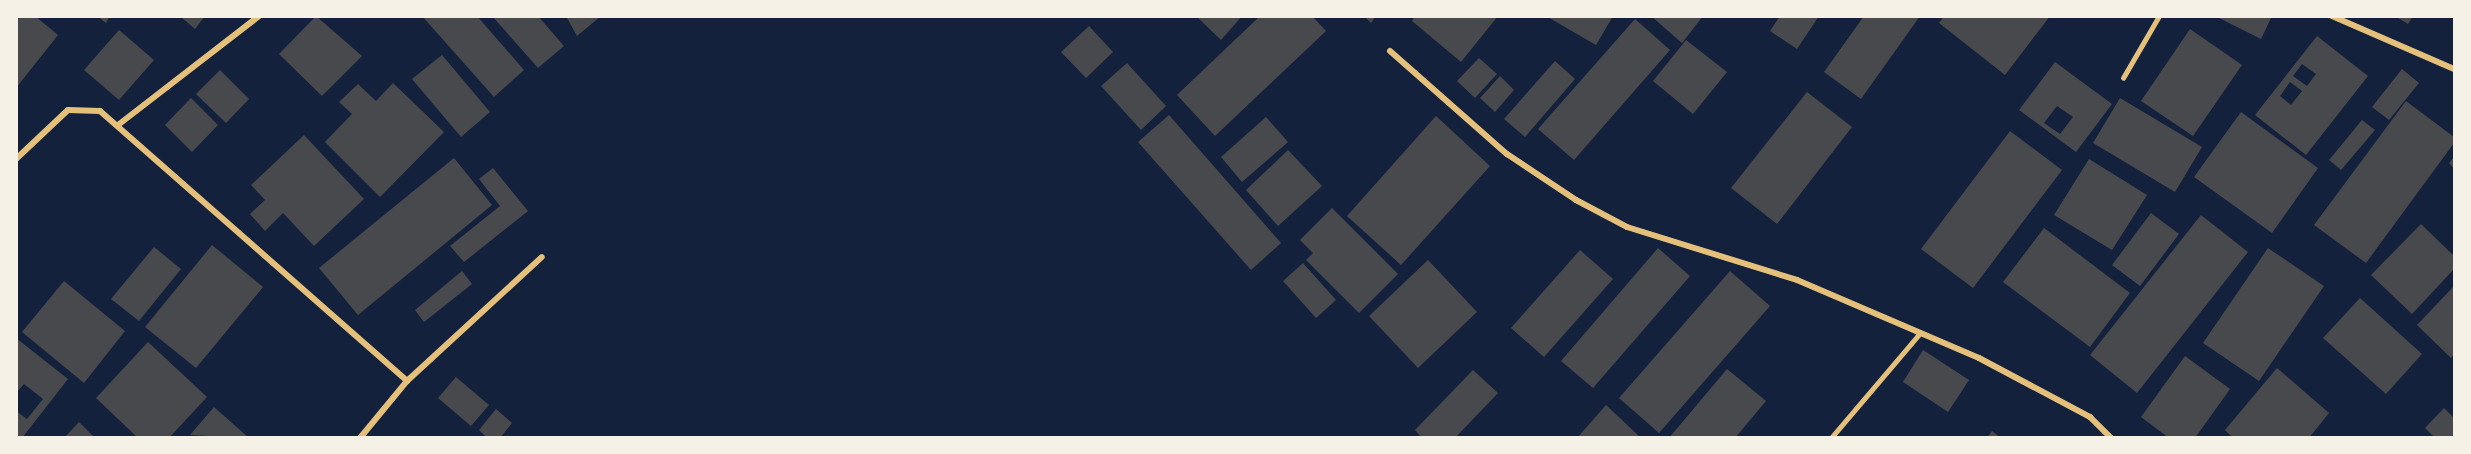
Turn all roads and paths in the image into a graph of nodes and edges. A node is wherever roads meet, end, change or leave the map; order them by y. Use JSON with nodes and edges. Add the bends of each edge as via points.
{"nodes":[{"id":1,"x":259,"y":16,"type":"edge"},
{"id":2,"x":2159,"y":16,"type":"edge"},
{"id":3,"x":2332,"y":16,"type":"edge"},
{"id":4,"x":1390,"y":51,"type":"dead end"},
{"id":5,"x":2454,"y":69,"type":"edge"},
{"id":6,"x":2123,"y":78,"type":"dead end"},
{"id":7,"x":118,"y":125,"type":"junction"},
{"id":8,"x":16,"y":159,"type":"edge"},
{"id":9,"x":542,"y":256,"type":"dead end"},
{"id":10,"x":1920,"y":333,"type":"junction"},
{"id":11,"x":407,"y":381,"type":"junction"},
{"id":12,"x":360,"y":438,"type":"edge"},
{"id":13,"x":1831,"y":438,"type":"edge"},
{"id":14,"x":2111,"y":438,"type":"edge"}],
"edges":[{"from":1,"to":7,"type":"street"},
{"from":2,"to":6,"type":"lane"},
{"from":3,"to":5,"type":"street"},
{"from":4,"to":10,"type":"street","via":[[1507,154],[1606,216],[1797,280]]},
{"from":7,"to":8,"type":"street","via":[[100,111],[68,110]]},
{"from":7,"to":11,"type":"street"},
{"from":9,"to":11,"type":"street"},
{"from":10,"to":13,"type":"lane"},
{"from":10,"to":14,"type":"street","via":[[2016,375],[2090,417]]},
{"from":11,"to":12,"type":"street"}]}
